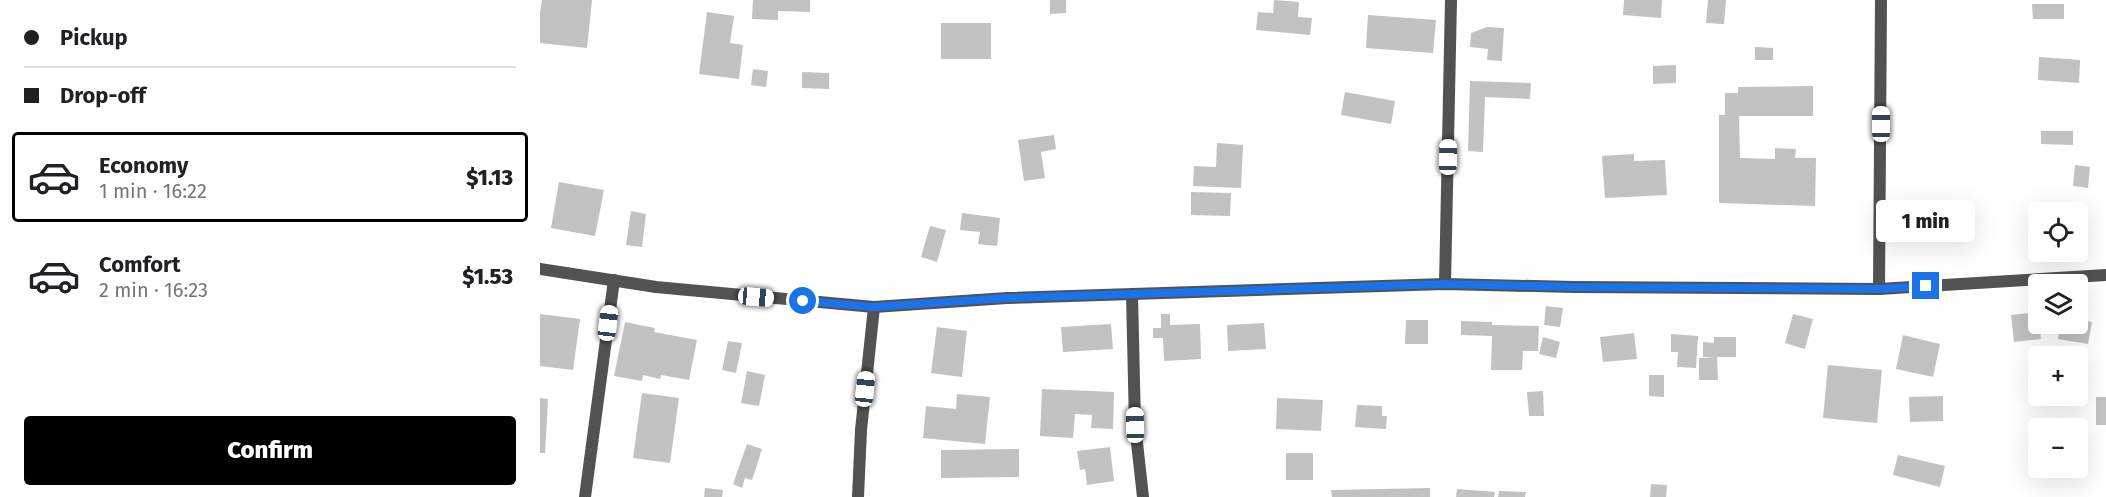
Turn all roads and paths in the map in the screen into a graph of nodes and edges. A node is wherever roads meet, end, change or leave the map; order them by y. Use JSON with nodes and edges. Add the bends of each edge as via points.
{"nodes":[{"id":1,"x":1451,"y":0,"type":"edge"},
{"id":2,"x":1881,"y":0,"type":"edge"},
{"id":3,"x":540,"y":269,"type":"edge"},
{"id":4,"x":2106,"y":275,"type":"edge"},
{"id":5,"x":614,"y":280,"type":"junction"},
{"id":6,"x":1445,"y":284,"type":"junction"},
{"id":7,"x":1879,"y":289,"type":"junction"},
{"id":8,"x":1132,"y":294,"type":"junction"},
{"id":9,"x":874,"y":307,"type":"junction"},
{"id":10,"x":585,"y":497,"type":"edge"},
{"id":11,"x":858,"y":497,"type":"edge"},
{"id":12,"x":1143,"y":497,"type":"edge"}],
"edges":[{"from":1,"to":6,"type":"street"},
{"from":2,"to":7,"type":"street"},
{"from":3,"to":5,"type":"street"},
{"from":4,"to":7,"type":"street"},
{"from":5,"to":9,"type":"street"},
{"from":5,"to":10,"type":"street"},
{"from":6,"to":7,"type":"street"},
{"from":6,"to":8,"type":"street"},
{"from":8,"to":9,"type":"street"},
{"from":8,"to":12,"type":"street","via":[[1135,425]]},
{"from":9,"to":11,"type":"street"}]}
